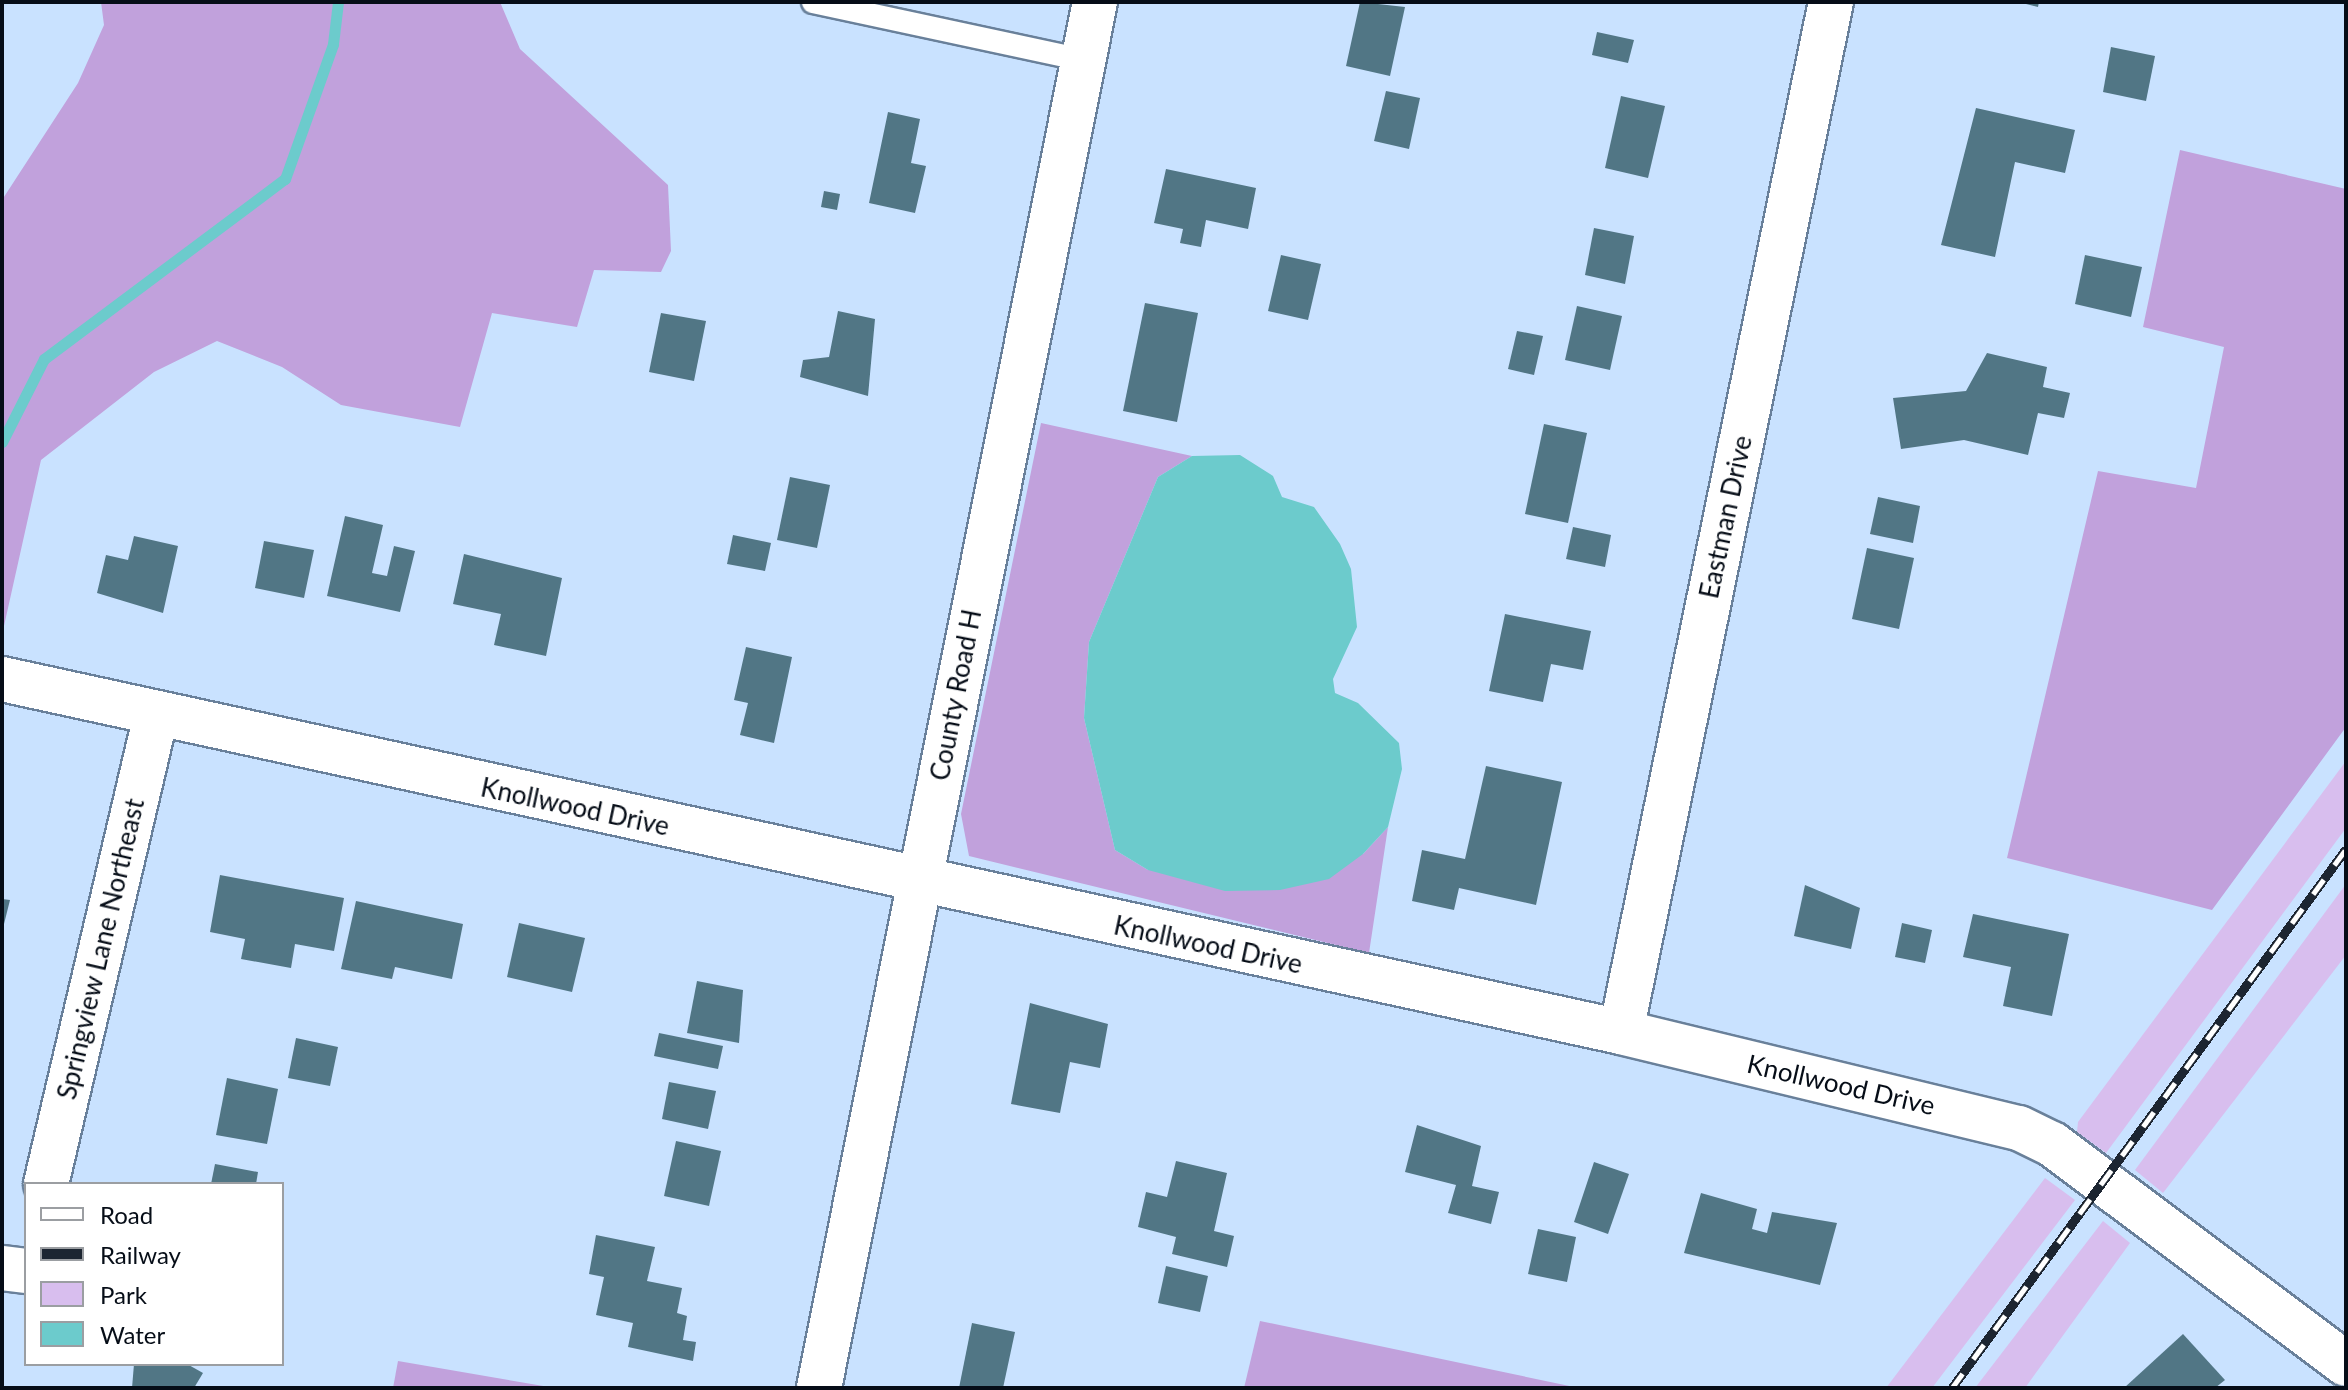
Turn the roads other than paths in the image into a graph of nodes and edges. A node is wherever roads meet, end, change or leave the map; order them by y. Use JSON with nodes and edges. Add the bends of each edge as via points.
{"nodes":[{"id":1,"x":813,"y":2,"type":"edge"},
{"id":2,"x":1095,"y":2,"type":"edge"},
{"id":3,"x":1831,"y":2,"type":"edge"},
{"id":4,"x":1083,"y":60,"type":"junction"},
{"id":5,"x":2,"y":679,"type":"edge"},
{"id":6,"x":156,"y":715,"type":"junction"},
{"id":7,"x":918,"y":883,"type":"junction"},
{"id":8,"x":1621,"y":1032,"type":"junction"},
{"id":9,"x":46,"y":1182,"type":"edge"},
{"id":10,"x":2,"y":1268,"type":"edge"},
{"id":11,"x":24,"y":1271,"type":"edge"},
{"id":12,"x":2346,"y":1364,"type":"edge"},
{"id":13,"x":819,"y":1388,"type":"edge"}],
"edges":[{"from":1,"to":4,"type":"lane"},
{"from":2,"to":4,"type":"street","name":"County Road H"},
{"from":3,"to":8,"type":"street","name":"Eastman Drive"},
{"from":4,"to":7,"type":"street","name":"County Road H"},
{"from":5,"to":6,"type":"street","name":"Knollwood Drive"},
{"from":6,"to":7,"type":"street","name":"Knollwood Drive"},
{"from":6,"to":9,"type":"street","name":"Springview Lane Northeast"},
{"from":7,"to":8,"type":"street","name":"Knollwood Drive"},
{"from":7,"to":13,"type":"street","name":"County Road H"},
{"from":8,"to":12,"type":"street","name":"Knollwood Drive","via":[[2019,1128],[2052,1144]]},
{"from":10,"to":11,"type":"street"}]}
